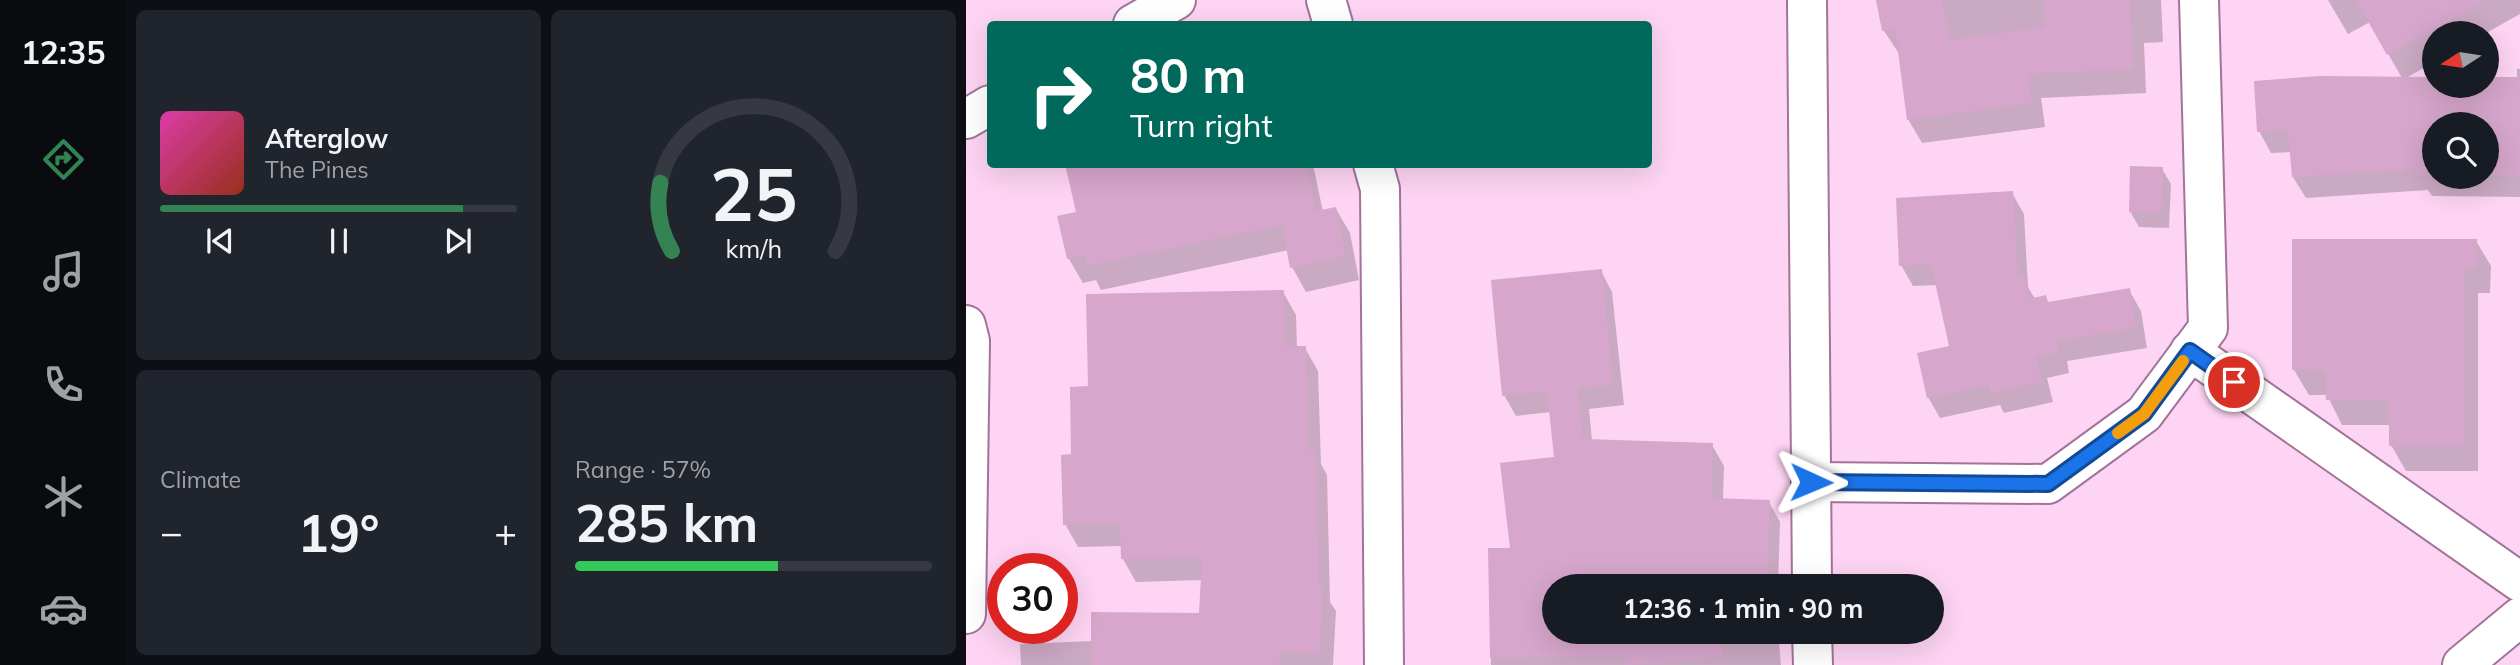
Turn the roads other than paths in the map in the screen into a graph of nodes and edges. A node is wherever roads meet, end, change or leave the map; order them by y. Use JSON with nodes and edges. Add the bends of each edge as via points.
{"nodes":[{"id":1,"x":1176,"y":0,"type":"edge"},
{"id":2,"x":1326,"y":0,"type":"edge"},
{"id":3,"x":1807,"y":0,"type":"edge"},
{"id":4,"x":2199,"y":0,"type":"edge"},
{"id":5,"x":1138,"y":21,"type":"edge"},
{"id":6,"x":1332,"y":21,"type":"edge"},
{"id":7,"x":987,"y":108,"type":"edge"},
{"id":8,"x":966,"y":119,"type":"edge"},
{"id":9,"x":1374,"y":168,"type":"edge"},
{"id":10,"x":966,"y":325,"type":"edge"},
{"id":11,"x":2190,"y":351,"type":"junction"},
{"id":12,"x":1811,"y":482,"type":"junction"},
{"id":13,"x":1812,"y":574,"type":"edge"},
{"id":14,"x":2520,"y":582,"type":"edge"},
{"id":15,"x":966,"y":614,"type":"edge"},
{"id":16,"x":2520,"y":617,"type":"edge"},
{"id":17,"x":1812,"y":644,"type":"edge"},
{"id":18,"x":1384,"y":665,"type":"edge"},
{"id":19,"x":1812,"y":665,"type":"edge"},
{"id":20,"x":2462,"y":665,"type":"edge"}],
"edges":[{"from":1,"to":5,"type":"street"},
{"from":2,"to":6,"type":"street"},
{"from":3,"to":12,"type":"street"},
{"from":4,"to":11,"type":"street","via":[[2208,328]]},
{"from":7,"to":8,"type":"street"},
{"from":9,"to":18,"type":"street","via":[[1380,189]]},
{"from":10,"to":15,"type":"street","via":[[970,341]]},
{"from":11,"to":12,"type":"street","via":[[2144,414],[2048,484]]},
{"from":11,"to":14,"type":"street"},
{"from":12,"to":13,"type":"street"},
{"from":16,"to":20,"type":"street"},
{"from":17,"to":19,"type":"street"}]}
